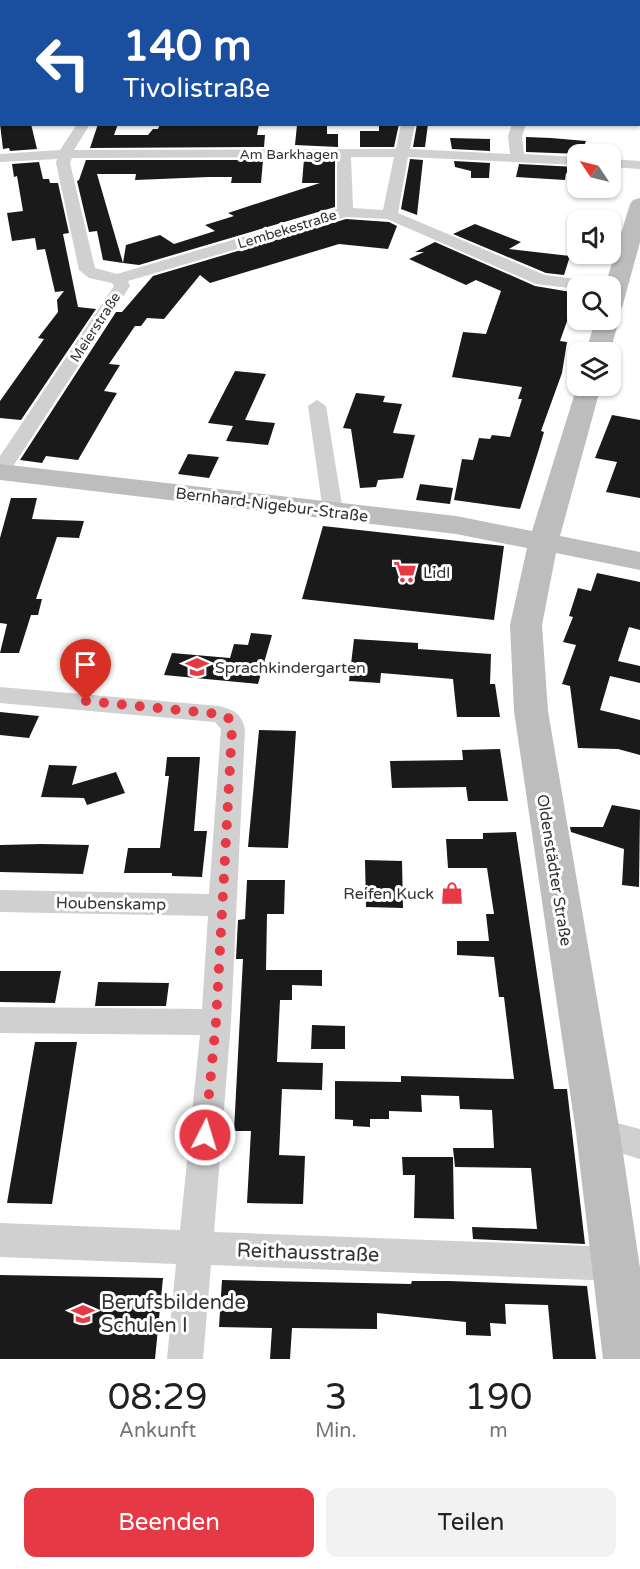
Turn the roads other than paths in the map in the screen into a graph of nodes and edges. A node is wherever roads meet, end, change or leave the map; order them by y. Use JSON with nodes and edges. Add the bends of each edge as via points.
{"nodes":[{"id":1,"x":83,"y":126,"type":"edge"},
{"id":2,"x":408,"y":126,"type":"edge"},
{"id":3,"x":518,"y":126,"type":"edge"},
{"id":4,"x":403,"y":153,"type":"junction"},
{"id":5,"x":64,"y":154,"type":"junction"},
{"id":6,"x":344,"y":154,"type":"junction"},
{"id":7,"x":0,"y":158,"type":"edge"},
{"id":8,"x":517,"y":158,"type":"junction"},
{"id":9,"x":567,"y":160,"type":"edge"},
{"id":10,"x":621,"y":164,"type":"edge"},
{"id":11,"x":640,"y":165,"type":"edge"},
{"id":12,"x":640,"y":204,"type":"edge"},
{"id":13,"x":345,"y":212,"type":"junction"},
{"id":14,"x":390,"y":215,"type":"junction"},
{"id":15,"x":618,"y":276,"type":"edge"},
{"id":16,"x":118,"y":279,"type":"junction"},
{"id":17,"x":567,"y":283,"type":"edge"},
{"id":18,"x":585,"y":396,"type":"edge"},
{"id":19,"x":317,"y":406,"type":"dead end"},
{"id":20,"x":0,"y":472,"type":"edge"},
{"id":21,"x":333,"y":511,"type":"junction"},
{"id":22,"x":543,"y":541,"type":"junction"},
{"id":23,"x":640,"y":561,"type":"edge"},
{"id":24,"x":0,"y":695,"type":"edge"},
{"id":25,"x":0,"y":901,"type":"edge"},
{"id":26,"x":222,"y":905,"type":"junction"},
{"id":27,"x":0,"y":1020,"type":"edge"},
{"id":28,"x":216,"y":1022,"type":"junction"},
{"id":29,"x":598,"y":1133,"type":"junction"},
{"id":30,"x":640,"y":1144,"type":"edge"},
{"id":31,"x":0,"y":1240,"type":"edge"},
{"id":32,"x":194,"y":1248,"type":"junction"},
{"id":33,"x":615,"y":1264,"type":"junction"},
{"id":34,"x":184,"y":1359,"type":"edge"},
{"id":35,"x":628,"y":1359,"type":"edge"}],
"edges":[{"from":1,"to":5,"type":"street"},
{"from":2,"to":4,"type":"street"},
{"from":3,"to":8,"type":"street"},
{"from":4,"to":6,"type":"street","name":"Am Barkhagen"},
{"from":4,"to":8,"type":"street","name":"Am Barkhagen"},
{"from":4,"to":14,"type":"street"},
{"from":5,"to":6,"type":"street","name":"Am Barkhagen"},
{"from":5,"to":7,"type":"street","name":"Am Barkhagen"},
{"from":5,"to":16,"type":"street","name":"Meierstraße","via":[[87,270]]},
{"from":6,"to":13,"type":"street"},
{"from":8,"to":9,"type":"street","name":"Am Barkhagen"},
{"from":10,"to":11,"type":"street"},
{"from":12,"to":15,"type":"street"},
{"from":13,"to":14,"type":"street","name":"Lembekestraße"},
{"from":13,"to":16,"type":"street","name":"Lembekestraße"},
{"from":14,"to":17,"type":"street","name":"Lembekestraße","via":[[542,280]]},
{"from":16,"to":20,"type":"street","name":"Meierstraße","via":[[122,286]]},
{"from":18,"to":22,"type":"street","name":"Oldenstädter Straße"},
{"from":19,"to":21,"type":"street"},
{"from":20,"to":21,"type":"street","name":"Bernhard-Nigebur-Straße"},
{"from":21,"to":22,"type":"street","name":"Bernhard-Nigebur-Straße","via":[[456,525]]},
{"from":22,"to":23,"type":"street","name":"Bernhard-Nigebur-Straße"},
{"from":22,"to":29,"type":"street","name":"Oldenstädter Straße","via":[[526,625],[531,711]]},
{"from":24,"to":26,"type":"street","via":[[219,714],[230,719]]},
{"from":25,"to":26,"type":"street","name":"Houbenskamp"},
{"from":26,"to":28,"type":"street"},
{"from":27,"to":28,"type":"street"},
{"from":28,"to":32,"type":"street"},
{"from":29,"to":30,"type":"street"},
{"from":29,"to":33,"type":"street","name":"Oldenstädter Straße"},
{"from":31,"to":32,"type":"street","name":"Reithausstraße"},
{"from":32,"to":33,"type":"street","name":"Reithausstraße"},
{"from":32,"to":34,"type":"street"},
{"from":33,"to":35,"type":"street","name":"Oldenstädter Straße"}]}
